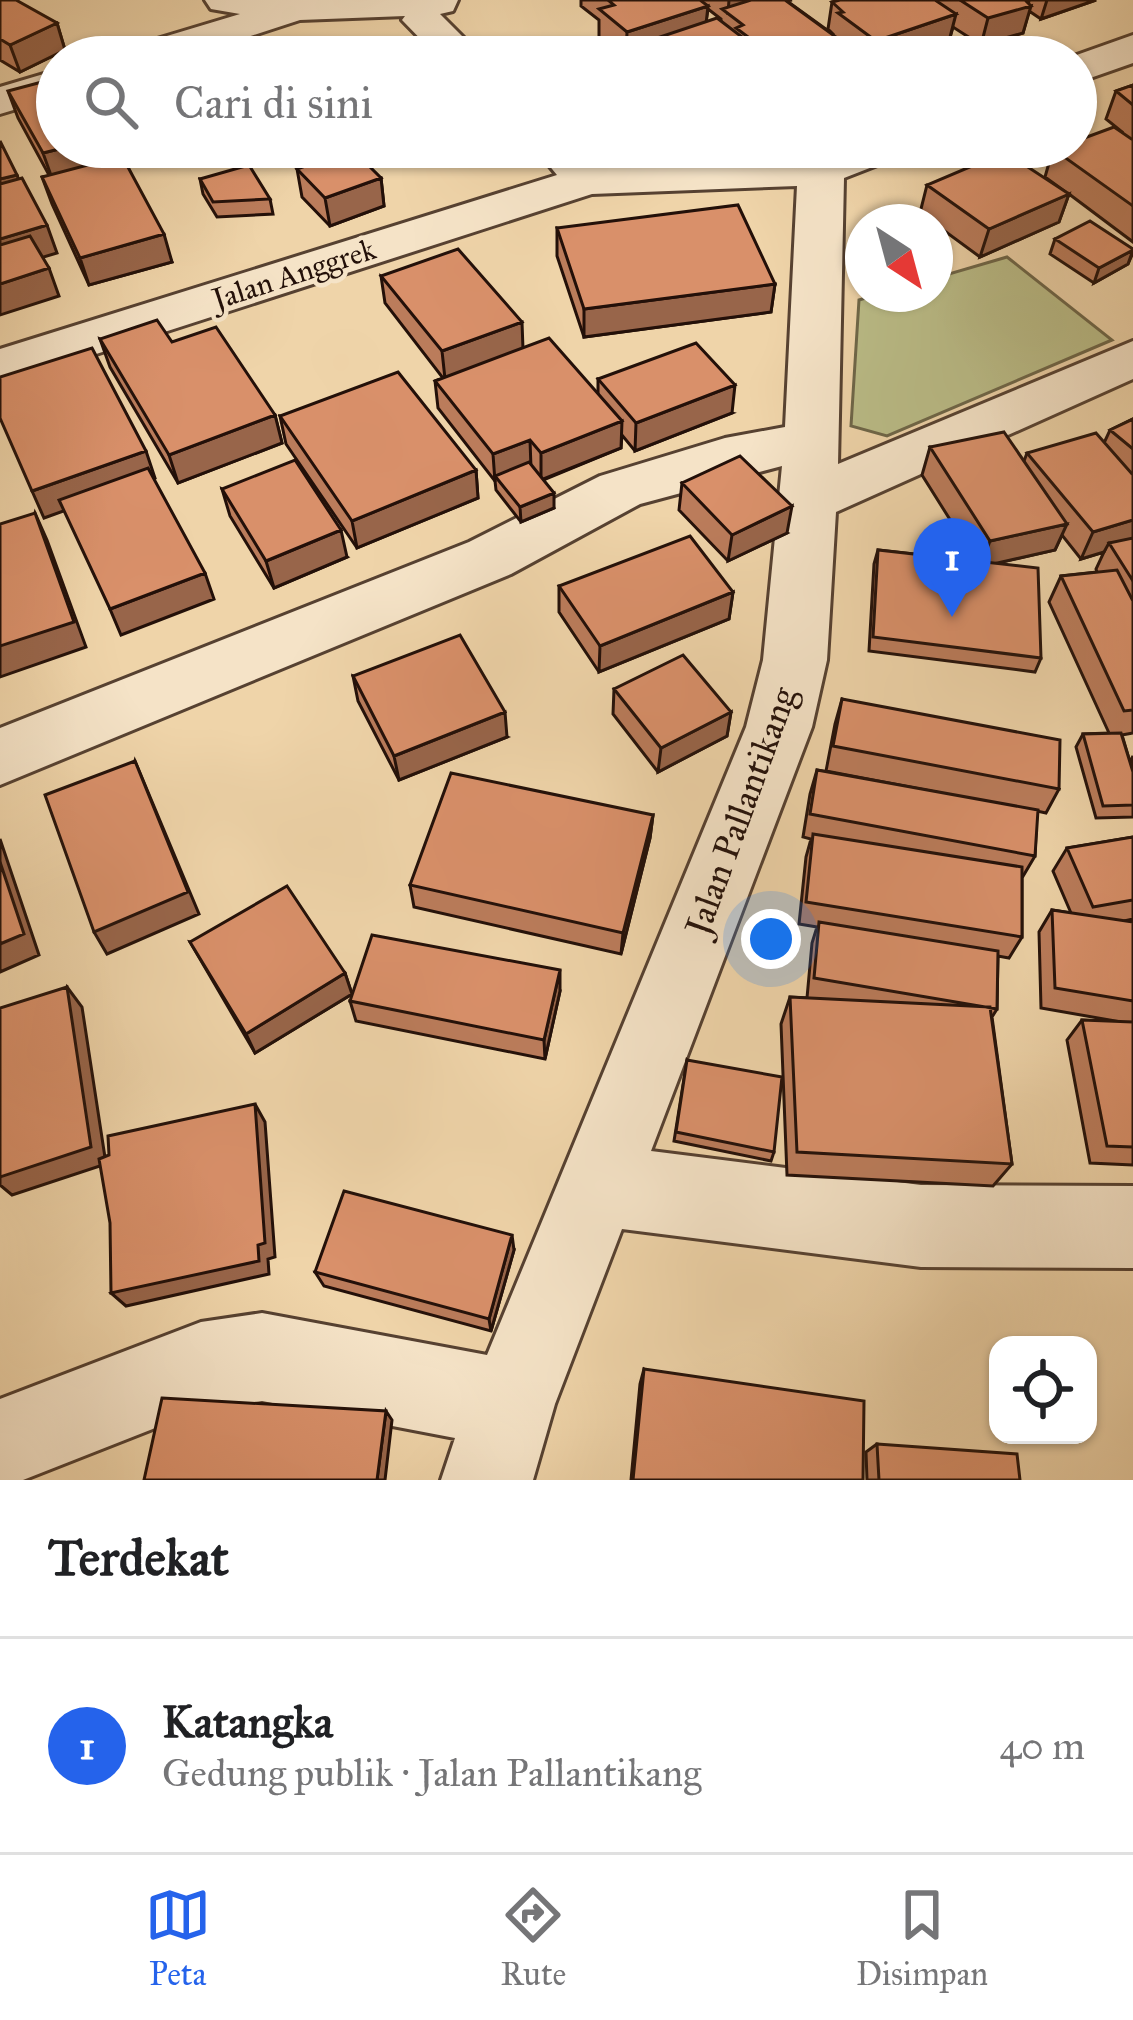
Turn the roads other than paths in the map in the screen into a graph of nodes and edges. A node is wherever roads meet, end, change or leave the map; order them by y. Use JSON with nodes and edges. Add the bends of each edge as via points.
{"nodes":[{"id":1,"x":225,"y":0,"type":"edge"},
{"id":2,"x":443,"y":7,"type":"edge"},
{"id":3,"x":300,"y":8,"type":"junction"},
{"id":4,"x":210,"y":36,"type":"edge"},
{"id":5,"x":454,"y":36,"type":"edge"},
{"id":6,"x":1133,"y":48,"type":"edge"},
{"id":7,"x":1097,"y":62,"type":"edge"},
{"id":8,"x":36,"y":90,"type":"edge"},
{"id":9,"x":0,"y":101,"type":"edge"},
{"id":10,"x":560,"y":168,"type":"edge"},
{"id":11,"x":851,"y":168,"type":"edge"},
{"id":12,"x":1133,"y":358,"type":"edge"},
{"id":13,"x":0,"y":367,"type":"edge"},
{"id":14,"x":809,"y":471,"type":"junction"},
{"id":15,"x":0,"y":757,"type":"edge"},
{"id":16,"x":598,"y":1185,"type":"junction"},
{"id":17,"x":1133,"y":1227,"type":"edge"},
{"id":18,"x":499,"y":1442,"type":"edge"},
{"id":19,"x":0,"y":1444,"type":"edge"}],
"edges":[{"from":1,"to":3,"type":"street"},
{"from":2,"to":3,"type":"street"},
{"from":2,"to":5,"type":"street"},
{"from":3,"to":4,"type":"street"},
{"from":6,"to":7,"type":"street"},
{"from":8,"to":9,"type":"street"},
{"from":10,"to":13,"type":"street","name":"Jalan Anggrek"},
{"from":11,"to":14,"type":"street","name":"Jalan Pallantikang"},
{"from":12,"to":14,"type":"street"},
{"from":14,"to":15,"type":"street","via":[[725,458],[620,490],[490,558]]},
{"from":14,"to":16,"type":"street","name":"Jalan Pallantikang","via":[[794,660],[779,728]]},
{"from":16,"to":17,"type":"street","via":[[921,1226]]},
{"from":16,"to":18,"type":"street","name":"Jalan Pallantikang"},
{"from":18,"to":19,"type":"street","via":[[262,1357],[201,1366]]}]}
